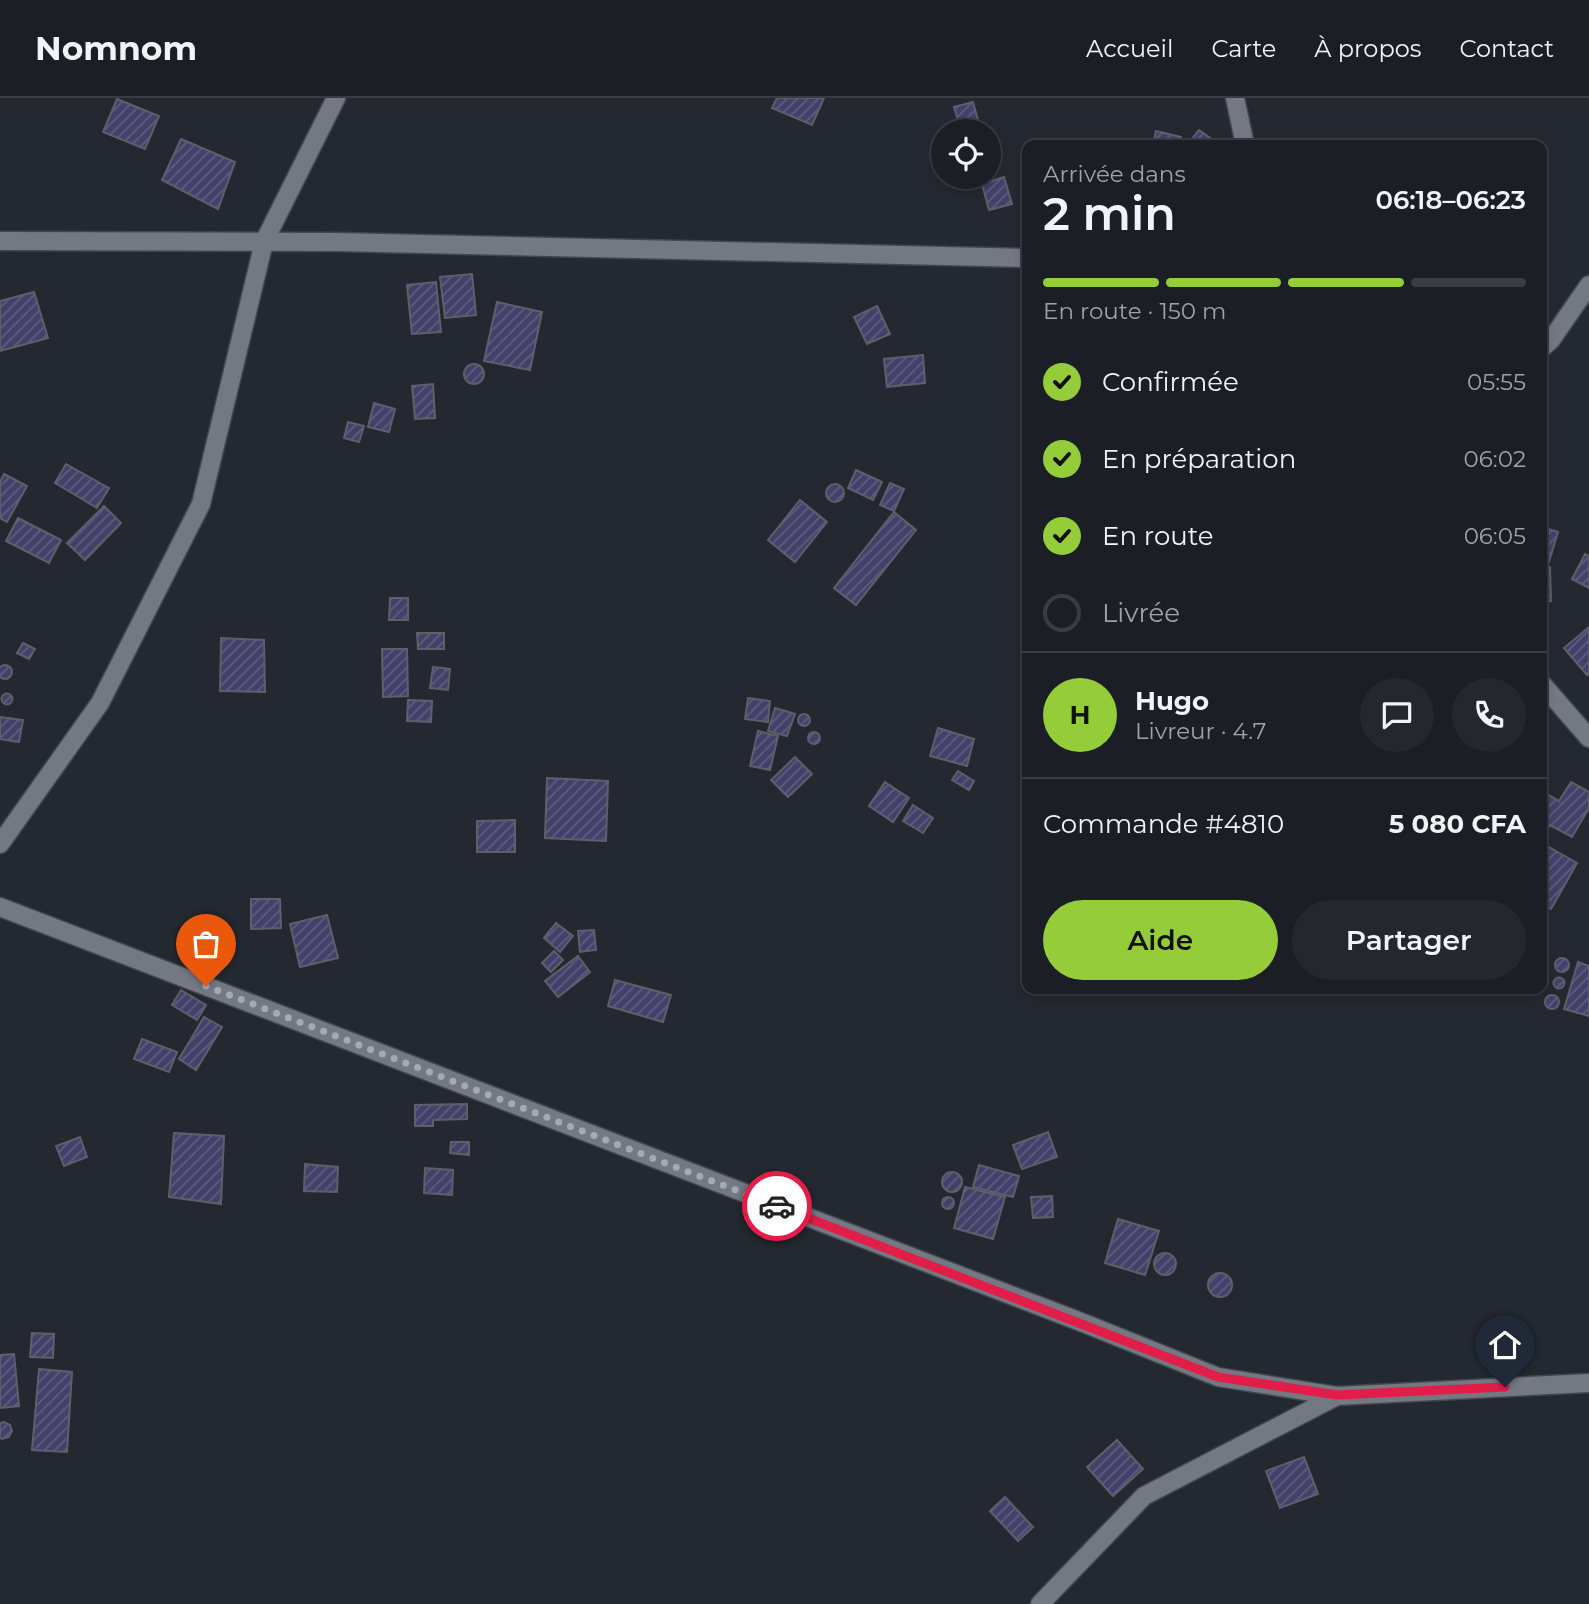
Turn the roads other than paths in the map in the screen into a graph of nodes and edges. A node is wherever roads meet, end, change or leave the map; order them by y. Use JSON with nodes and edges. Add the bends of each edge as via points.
{"nodes":[{"id":1,"x":336,"y":98,"type":"edge"},
{"id":2,"x":1235,"y":98,"type":"edge"},
{"id":3,"x":1244,"y":140,"type":"edge"},
{"id":4,"x":0,"y":241,"type":"edge"},
{"id":5,"x":264,"y":242,"type":"junction"},
{"id":6,"x":1022,"y":258,"type":"edge"},
{"id":7,"x":1589,"y":285,"type":"edge"},
{"id":8,"x":1547,"y":344,"type":"edge"},
{"id":9,"x":1547,"y":690,"type":"edge"},
{"id":10,"x":1589,"y":738,"type":"edge"},
{"id":11,"x":0,"y":844,"type":"edge"},
{"id":12,"x":0,"y":907,"type":"edge"},
{"id":13,"x":1589,"y":1383,"type":"edge"},
{"id":14,"x":1337,"y":1395,"type":"junction"},
{"id":15,"x":1040,"y":1604,"type":"edge"}],
"edges":[{"from":1,"to":5,"type":"street"},
{"from":2,"to":3,"type":"street"},
{"from":4,"to":5,"type":"street"},
{"from":5,"to":6,"type":"street"},
{"from":5,"to":11,"type":"street","via":[[201,505],[100,703]]},
{"from":7,"to":8,"type":"street"},
{"from":9,"to":10,"type":"street"},
{"from":12,"to":14,"type":"street","via":[[1218,1377]]},
{"from":13,"to":14,"type":"street"},
{"from":14,"to":15,"type":"street","via":[[1144,1496]]}]}
